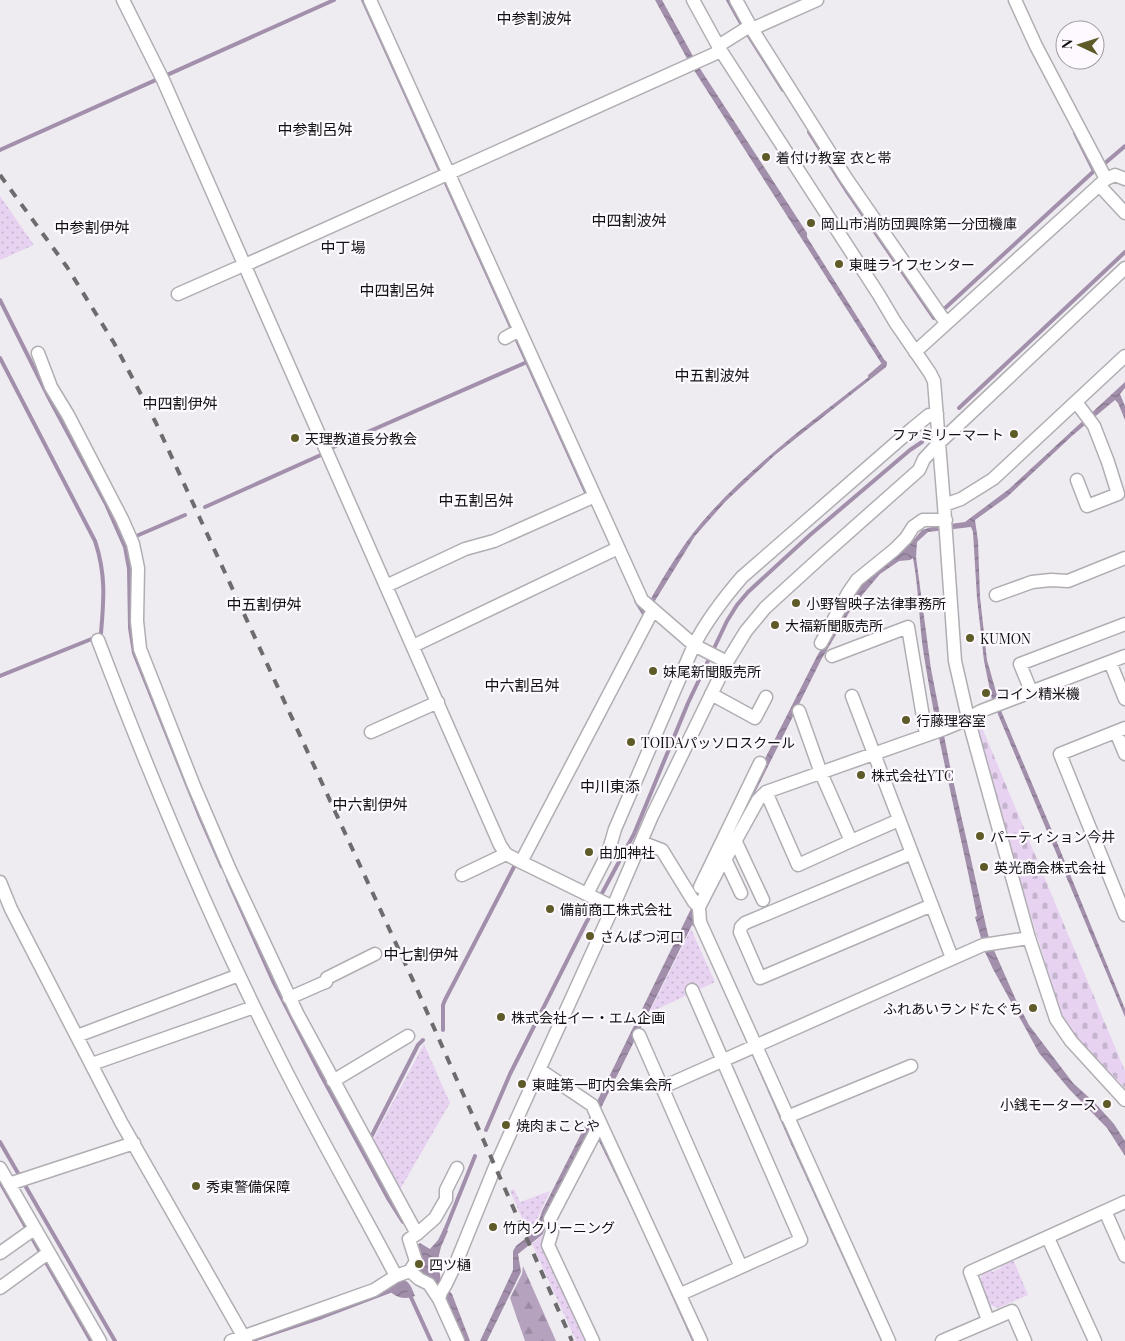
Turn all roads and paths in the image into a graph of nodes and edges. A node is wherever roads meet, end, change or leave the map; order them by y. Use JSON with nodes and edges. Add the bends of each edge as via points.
{"nodes":[{"id":1,"x":123,"y":0,"type":"edge"},
{"id":2,"x":370,"y":0,"type":"edge"},
{"id":3,"x":693,"y":0,"type":"edge"},
{"id":4,"x":736,"y":0,"type":"edge"},
{"id":5,"x":817,"y":0,"type":"edge"},
{"id":6,"x":1015,"y":0,"type":"edge"},
{"id":7,"x":748,"y":29,"type":"junction"},
{"id":8,"x":720,"y":49,"type":"junction"},
{"id":9,"x":1101,"y":174,"type":"junction"},
{"id":10,"x":445,"y":176,"type":"junction"},
{"id":11,"x":1125,"y":179,"type":"edge"},
{"id":12,"x":1125,"y":213,"type":"edge"},
{"id":13,"x":241,"y":267,"type":"junction"},
{"id":14,"x":1125,"y":268,"type":"edge"},
{"id":15,"x":178,"y":294,"type":"dead end"},
{"id":16,"x":946,"y":323,"type":"junction"},
{"id":17,"x":915,"y":352,"type":"junction"},
{"id":18,"x":38,"y":353,"type":"dead end"},
{"id":19,"x":1125,"y":356,"type":"edge"},
{"id":20,"x":1076,"y":402,"type":"junction"},
{"id":21,"x":937,"y":414,"type":"junction"},
{"id":22,"x":939,"y":443,"type":"junction"},
{"id":23,"x":919,"y":470,"type":"junction"},
{"id":24,"x":941,"y":471,"type":"junction"},
{"id":25,"x":1077,"y":480,"type":"dead end"},
{"id":26,"x":591,"y":498,"type":"junction"},
{"id":27,"x":944,"y":504,"type":"junction"},
{"id":28,"x":946,"y":520,"type":"junction"},
{"id":29,"x":615,"y":550,"type":"junction"},
{"id":30,"x":1125,"y":558,"type":"edge"},
{"id":31,"x":386,"y":586,"type":"junction"},
{"id":32,"x":996,"y":595,"type":"dead end"},
{"id":33,"x":650,"y":608,"type":"junction"},
{"id":34,"x":1125,"y":624,"type":"edge"},
{"id":35,"x":98,"y":640,"type":"dead end"},
{"id":36,"x":820,"y":643,"type":"dead end"},
{"id":37,"x":694,"y":645,"type":"junction"},
{"id":38,"x":413,"y":646,"type":"junction"},
{"id":39,"x":832,"y":656,"type":"dead end"},
{"id":40,"x":1125,"y":656,"type":"edge"},
{"id":41,"x":727,"y":662,"type":"junction"},
{"id":42,"x":1110,"y":662,"type":"junction"},
{"id":43,"x":1031,"y":691,"type":"junction"},
{"id":44,"x":711,"y":694,"type":"junction"},
{"id":45,"x":852,"y":696,"type":"dead end"},
{"id":46,"x":766,"y":697,"type":"dead end"},
{"id":47,"x":1125,"y":698,"type":"edge"},
{"id":48,"x":435,"y":704,"type":"junction"},
{"id":49,"x":799,"y":711,"type":"dead end"},
{"id":50,"x":968,"y":718,"type":"junction"},
{"id":51,"x":1121,"y":730,"type":"edge"},
{"id":52,"x":371,"y":732,"type":"dead end"},
{"id":53,"x":935,"y":732,"type":"junction"},
{"id":54,"x":874,"y":753,"type":"junction"},
{"id":55,"x":1125,"y":754,"type":"edge"},
{"id":56,"x":760,"y":763,"type":"dead end"},
{"id":57,"x":821,"y":772,"type":"junction"},
{"id":58,"x":766,"y":792,"type":"junction"},
{"id":59,"x":749,"y":799,"type":"junction"},
{"id":60,"x":899,"y":820,"type":"junction"},
{"id":61,"x":735,"y":840,"type":"junction"},
{"id":62,"x":851,"y":841,"type":"junction"},
{"id":63,"x":641,"y":842,"type":"junction"},
{"id":64,"x":912,"y":853,"type":"junction"},
{"id":65,"x":511,"y":858,"type":"junction"},
{"id":66,"x":725,"y":859,"type":"junction"},
{"id":67,"x":462,"y":876,"type":"dead end"},
{"id":68,"x":0,"y":882,"type":"edge"},
{"id":69,"x":741,"y":893,"type":"dead end"},
{"id":70,"x":595,"y":898,"type":"junction"},
{"id":71,"x":763,"y":900,"type":"dead end"},
{"id":72,"x":696,"y":904,"type":"junction"},
{"id":73,"x":932,"y":905,"type":"junction"},
{"id":74,"x":613,"y":907,"type":"junction"},
{"id":75,"x":1124,"y":912,"type":"edge"},
{"id":76,"x":1029,"y":938,"type":"junction"},
{"id":77,"x":375,"y":954,"type":"dead end"},
{"id":78,"x":952,"y":958,"type":"junction"},
{"id":79,"x":239,"y":975,"type":"junction"},
{"id":80,"x":692,"y":990,"type":"dead end"},
{"id":81,"x":289,"y":998,"type":"junction"},
{"id":82,"x":254,"y":1007,"type":"junction"},
{"id":83,"x":639,"y":1035,"type":"dead end"},
{"id":84,"x":77,"y":1036,"type":"junction"},
{"id":85,"x":408,"y":1036,"type":"dead end"},
{"id":86,"x":753,"y":1047,"type":"junction"},
{"id":87,"x":722,"y":1061,"type":"junction"},
{"id":88,"x":92,"y":1064,"type":"junction"},
{"id":89,"x":910,"y":1066,"type":"dead end"},
{"id":90,"x":540,"y":1070,"type":"junction"},
{"id":91,"x":333,"y":1081,"type":"junction"},
{"id":92,"x":663,"y":1088,"type":"junction"},
{"id":93,"x":1125,"y":1100,"type":"edge"},
{"id":94,"x":787,"y":1116,"type":"junction"},
{"id":95,"x":598,"y":1123,"type":"junction"},
{"id":96,"x":134,"y":1143,"type":"junction"},
{"id":97,"x":0,"y":1168,"type":"edge"},
{"id":98,"x":456,"y":1168,"type":"dead end"},
{"id":99,"x":11,"y":1186,"type":"edge"},
{"id":100,"x":1125,"y":1202,"type":"edge"},
{"id":101,"x":1106,"y":1211,"type":"junction"},
{"id":102,"x":31,"y":1231,"type":"junction"},
{"id":103,"x":417,"y":1234,"type":"junction"},
{"id":104,"x":1048,"y":1238,"type":"junction"},
{"id":105,"x":0,"y":1253,"type":"edge"},
{"id":106,"x":44,"y":1256,"type":"junction"},
{"id":107,"x":1125,"y":1256,"type":"edge"},
{"id":108,"x":741,"y":1267,"type":"junction"},
{"id":109,"x":414,"y":1274,"type":"junction"},
{"id":110,"x":396,"y":1276,"type":"junction"},
{"id":111,"x":0,"y":1288,"type":"edge"},
{"id":112,"x":442,"y":1292,"type":"junction"},
{"id":113,"x":681,"y":1294,"type":"junction"},
{"id":114,"x":988,"y":1320,"type":"junction"},
{"id":115,"x":957,"y":1338,"type":"edge"},
{"id":116,"x":245,"y":1339,"type":"edge"},
{"id":117,"x":100,"y":1341,"type":"edge"},
{"id":118,"x":231,"y":1341,"type":"edge"},
{"id":119,"x":458,"y":1341,"type":"edge"},
{"id":120,"x":593,"y":1341,"type":"edge"},
{"id":121,"x":701,"y":1341,"type":"edge"},
{"id":122,"x":889,"y":1341,"type":"edge"},
{"id":123,"x":942,"y":1341,"type":"edge"},
{"id":124,"x":1025,"y":1341,"type":"edge"},
{"id":125,"x":1095,"y":1341,"type":"edge"}],
"edges":[{"from":1,"to":13,"type":"street","via":[[161,77]]},
{"from":2,"to":10,"type":"street"},
{"from":3,"to":8,"type":"street"},
{"from":4,"to":7,"type":"street"},
{"from":5,"to":7,"type":"street"},
{"from":6,"to":9,"type":"street"},
{"from":7,"to":8,"type":"street"},
{"from":7,"to":16,"type":"street"},
{"from":8,"to":10,"type":"street"},
{"from":8,"to":17,"type":"street"},
{"from":9,"to":11,"type":"street","via":[[1115,174]]},
{"from":9,"to":12,"type":"street"},
{"from":9,"to":16,"type":"street"},
{"from":10,"to":13,"type":"street"},
{"from":10,"to":26,"type":"street","via":[[513,334]]},
{"from":13,"to":15,"type":"street"},
{"from":13,"to":31,"type":"street"},
{"from":14,"to":22,"type":"street"},
{"from":16,"to":17,"type":"street"},
{"from":17,"to":21,"type":"street","via":[[934,382]]},
{"from":18,"to":81,"type":"street","via":[[51,387],[133,544],[138,568],[140,649],[194,786]]},
{"from":19,"to":20,"type":"street"},
{"from":20,"to":25,"type":"street","via":[[1088,418],[1118,494],[1087,506]]},
{"from":20,"to":27,"type":"street","via":[[993,479],[961,499]]},
{"from":21,"to":22,"type":"street"},
{"from":21,"to":37,"type":"street","via":[[929,415],[913,428],[742,577],[720,601]]},
{"from":22,"to":23,"type":"street","via":[[924,459]]},
{"from":22,"to":24,"type":"street"},
{"from":23,"to":24,"type":"street","via":[[928,465]]},
{"from":23,"to":41,"type":"street","via":[[766,608],[746,631]]},
{"from":24,"to":27,"type":"street"},
{"from":26,"to":29,"type":"street"},
{"from":26,"to":31,"type":"street","via":[[494,541],[465,549]]},
{"from":27,"to":28,"type":"street"},
{"from":28,"to":36,"type":"street","via":[[923,520],[912,527],[894,550],[857,580]]},
{"from":28,"to":50,"type":"street","via":[[955,661]]},
{"from":29,"to":33,"type":"street","via":[[642,600]]},
{"from":29,"to":38,"type":"street"},
{"from":30,"to":32,"type":"street","via":[[1068,581],[1032,582]]},
{"from":31,"to":38,"type":"street"},
{"from":33,"to":37,"type":"street"},
{"from":33,"to":65,"type":"street"},
{"from":34,"to":43,"type":"street","via":[[1020,664]]},
{"from":35,"to":79,"type":"street","via":[[188,863]]},
{"from":37,"to":41,"type":"street"},
{"from":37,"to":70,"type":"street","via":[[615,829]]},
{"from":38,"to":48,"type":"street"},
{"from":39,"to":53,"type":"street","via":[[908,628]]},
{"from":40,"to":42,"type":"street"},
{"from":41,"to":44,"type":"street"},
{"from":42,"to":43,"type":"street"},
{"from":42,"to":47,"type":"street"},
{"from":43,"to":50,"type":"street"},
{"from":44,"to":46,"type":"street","via":[[755,718]]},
{"from":44,"to":63,"type":"street"},
{"from":45,"to":54,"type":"street"},
{"from":48,"to":52,"type":"street"},
{"from":48,"to":65,"type":"street","via":[[500,845]]},
{"from":49,"to":57,"type":"street"},
{"from":50,"to":53,"type":"street"},
{"from":50,"to":76,"type":"street"},
{"from":51,"to":55,"type":"street"},
{"from":51,"to":75,"type":"street","via":[[1060,754]]},
{"from":53,"to":54,"type":"street"},
{"from":54,"to":57,"type":"street"},
{"from":54,"to":60,"type":"street"},
{"from":56,"to":59,"type":"street"},
{"from":57,"to":58,"type":"street"},
{"from":57,"to":62,"type":"street"},
{"from":58,"to":59,"type":"street"},
{"from":58,"to":62,"type":"street","via":[[798,865]]},
{"from":59,"to":61,"type":"street"},
{"from":59,"to":72,"type":"street"},
{"from":60,"to":62,"type":"street"},
{"from":60,"to":64,"type":"street"},
{"from":61,"to":66,"type":"street"},
{"from":61,"to":71,"type":"street"},
{"from":63,"to":72,"type":"street","via":[[662,850]]},
{"from":63,"to":74,"type":"street"},
{"from":64,"to":73,"type":"street"},
{"from":64,"to":73,"type":"street","via":[[745,923],[740,932],[760,978]]},
{"from":65,"to":67,"type":"street"},
{"from":65,"to":70,"type":"street"},
{"from":66,"to":69,"type":"street"},
{"from":66,"to":72,"type":"street"},
{"from":68,"to":84,"type":"street"},
{"from":70,"to":74,"type":"street"},
{"from":72,"to":86,"type":"street","via":[[700,922]]},
{"from":73,"to":78,"type":"street"},
{"from":74,"to":90,"type":"street"},
{"from":76,"to":78,"type":"street","via":[[988,944]]},
{"from":76,"to":93,"type":"street","via":[[1056,1019],[1071,1041]]},
{"from":77,"to":81,"type":"street","via":[[328,978],[323,984]]},
{"from":78,"to":86,"type":"street"},
{"from":79,"to":82,"type":"street"},
{"from":79,"to":84,"type":"street"},
{"from":80,"to":87,"type":"street"},
{"from":81,"to":91,"type":"street"},
{"from":82,"to":88,"type":"street"},
{"from":82,"to":110,"type":"street"},
{"from":83,"to":92,"type":"street"},
{"from":84,"to":88,"type":"street"},
{"from":85,"to":91,"type":"street"},
{"from":86,"to":87,"type":"street"},
{"from":86,"to":94,"type":"street"},
{"from":87,"to":92,"type":"street"},
{"from":87,"to":108,"type":"street","via":[[801,1240]]},
{"from":88,"to":96,"type":"street"},
{"from":89,"to":94,"type":"street"},
{"from":90,"to":95,"type":"street","via":[[592,1105]]},
{"from":90,"to":112,"type":"street"},
{"from":91,"to":103,"type":"street"},
{"from":92,"to":108,"type":"street"},
{"from":94,"to":122,"type":"street"},
{"from":95,"to":113,"type":"street"},
{"from":95,"to":120,"type":"street","via":[[550,1219],[552,1232],[548,1245]]},
{"from":96,"to":99,"type":"street"},
{"from":96,"to":116,"type":"street"},
{"from":97,"to":99,"type":"street"},
{"from":98,"to":103,"type":"street","via":[[446,1190],[446,1199],[435,1218]]},
{"from":99,"to":102,"type":"street"},
{"from":100,"to":101,"type":"street"},
{"from":101,"to":104,"type":"street"},
{"from":101,"to":107,"type":"street"},
{"from":102,"to":105,"type":"street"},
{"from":102,"to":106,"type":"street"},
{"from":103,"to":109,"type":"street","via":[[409,1239],[416,1260]]},
{"from":104,"to":114,"type":"street","via":[[970,1272]]},
{"from":104,"to":125,"type":"street"},
{"from":106,"to":111,"type":"street"},
{"from":106,"to":117,"type":"street"},
{"from":108,"to":113,"type":"street"},
{"from":109,"to":110,"type":"street"},
{"from":109,"to":112,"type":"street"},
{"from":110,"to":116,"type":"street","via":[[374,1290]]},
{"from":112,"to":119,"type":"street"},
{"from":113,"to":121,"type":"street"},
{"from":114,"to":115,"type":"street"},
{"from":114,"to":124,"type":"street","via":[[1012,1311]]},
{"from":115,"to":123,"type":"street"},
{"from":116,"to":118,"type":"street"}]}
